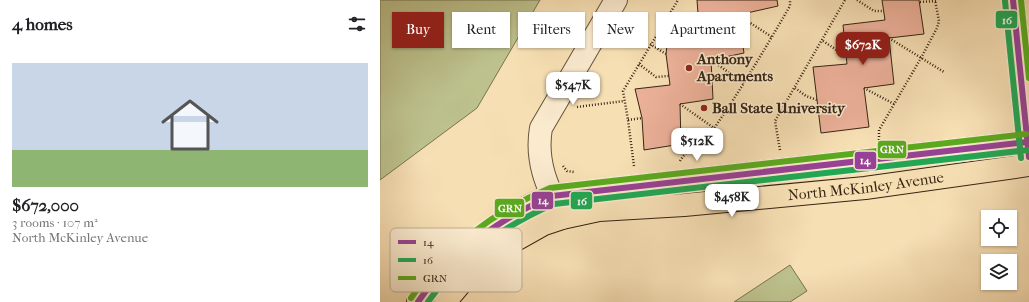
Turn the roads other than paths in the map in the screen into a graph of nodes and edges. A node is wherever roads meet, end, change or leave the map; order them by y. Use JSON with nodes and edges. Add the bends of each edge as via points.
{"nodes":[{"id":1,"x":616,"y":0,"type":"edge"},
{"id":2,"x":1013,"y":0,"type":"edge"},
{"id":3,"x":1028,"y":149,"type":"edge"},
{"id":4,"x":1029,"y":165,"type":"edge"},
{"id":5,"x":552,"y":196,"type":"junction"},
{"id":6,"x":562,"y":218,"type":"junction"},
{"id":7,"x":493,"y":228,"type":"edge"},
{"id":8,"x":522,"y":236,"type":"edge"},
{"id":9,"x":425,"y":292,"type":"edge"},
{"id":10,"x":453,"y":292,"type":"edge"},
{"id":11,"x":419,"y":300,"type":"edge"},
{"id":12,"x":445,"y":302,"type":"edge"}],
"edges":[{"from":1,"to":5,"type":"street","via":[[542,128],[539,139],[540,165]]},
{"from":2,"to":3,"type":"main road"},
{"from":3,"to":5,"type":"main road","name":"North McKinley Avenue"},
{"from":4,"to":6,"type":"main road","name":"North McKinley Avenue","via":[[865,188],[684,205],[599,210]]},
{"from":5,"to":6,"type":"street"},
{"from":5,"to":7,"type":"main road","name":"North McKinley Avenue","via":[[533,203]]},
{"from":6,"to":8,"type":"main road","name":"North McKinley Avenue","via":[[544,224]]},
{"from":9,"to":11,"type":"main road","name":"North McKinley Avenue"},
{"from":10,"to":12,"type":"main road","name":"North McKinley Avenue"}]}
